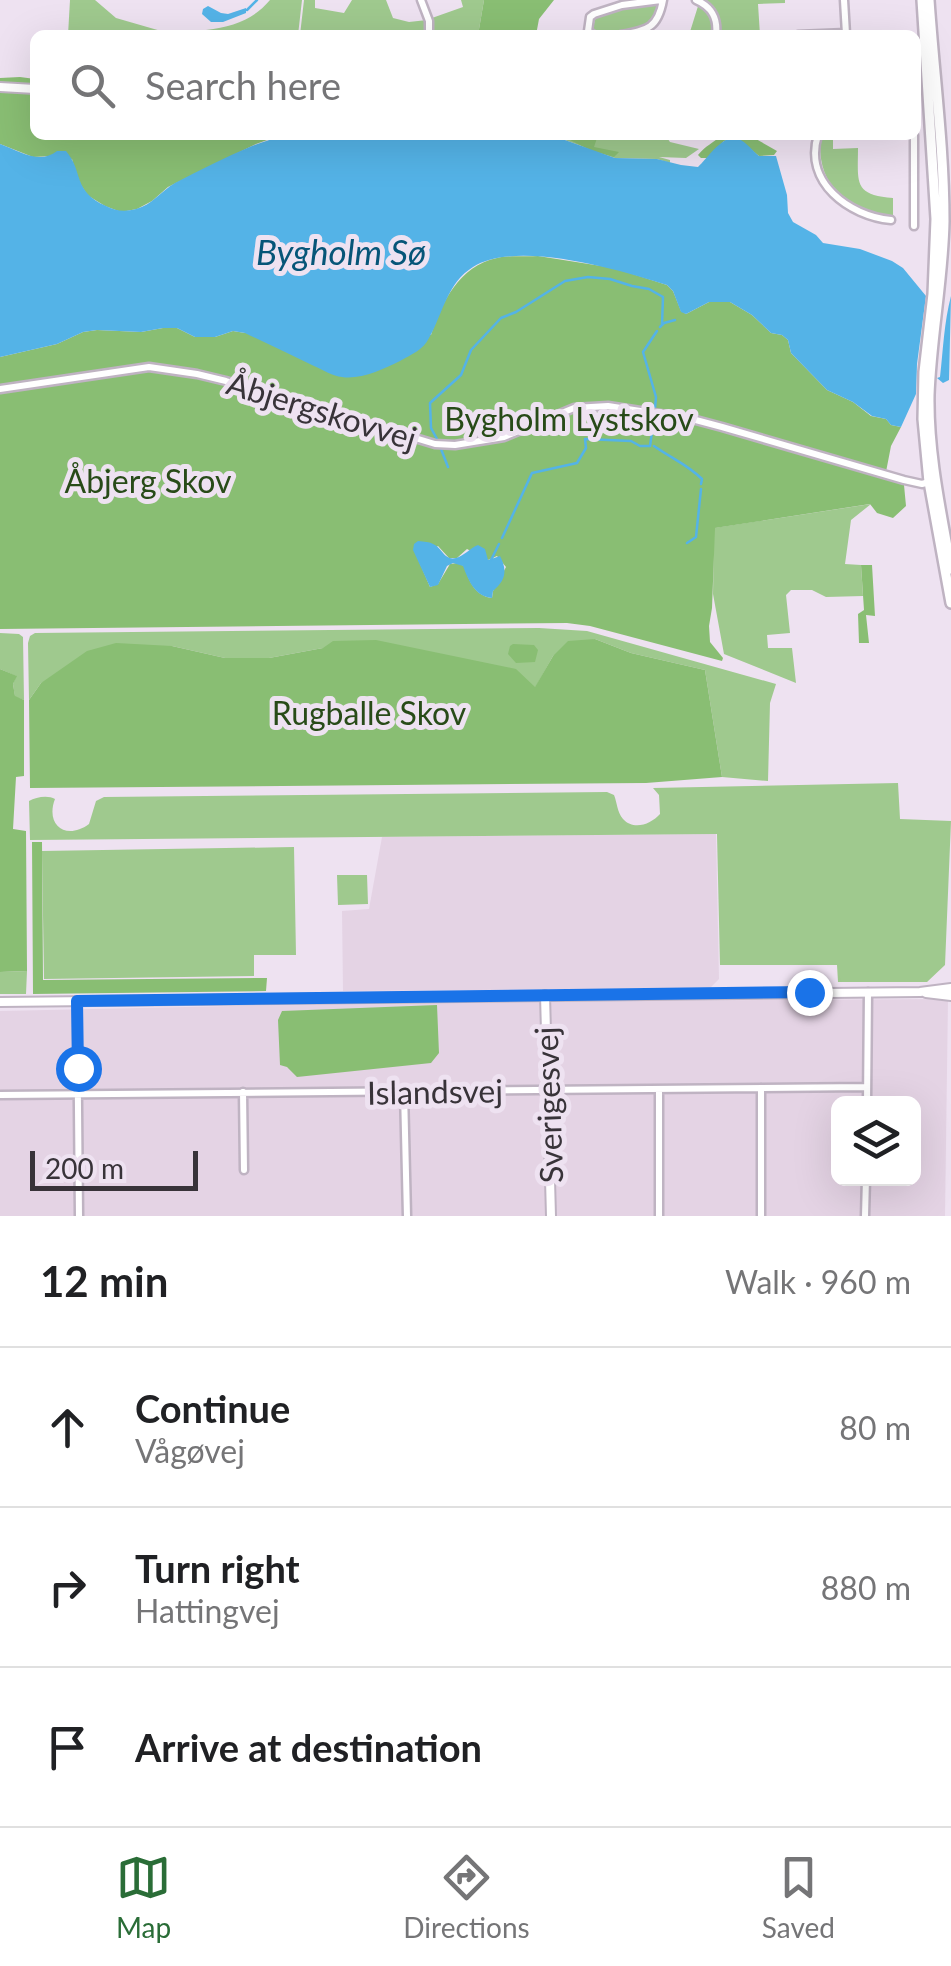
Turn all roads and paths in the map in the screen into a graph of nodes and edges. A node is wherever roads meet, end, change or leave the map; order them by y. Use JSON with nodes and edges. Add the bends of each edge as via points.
{"nodes":[{"id":1,"x":421,"y":0,"type":"edge"},
{"id":2,"x":662,"y":0,"type":"edge"},
{"id":3,"x":696,"y":0,"type":"edge"},
{"id":4,"x":844,"y":0,"type":"edge"},
{"id":5,"x":926,"y":0,"type":"edge"},
{"id":6,"x":429,"y":30,"type":"edge"},
{"id":7,"x":588,"y":30,"type":"edge"},
{"id":8,"x":638,"y":30,"type":"edge"},
{"id":9,"x":716,"y":30,"type":"edge"},
{"id":10,"x":846,"y":30,"type":"edge"},
{"id":11,"x":0,"y":87,"type":"edge"},
{"id":12,"x":30,"y":89,"type":"edge"},
{"id":13,"x":939,"y":97,"type":"junction"},
{"id":14,"x":923,"y":100,"type":"junction"},
{"id":15,"x":816,"y":140,"type":"edge"},
{"id":16,"x":914,"y":140,"type":"edge"},
{"id":17,"x":891,"y":220,"type":"dead end"},
{"id":18,"x":914,"y":226,"type":"dead end"},
{"id":19,"x":0,"y":389,"type":"edge"},
{"id":20,"x":929,"y":482,"type":"junction"},
{"id":21,"x":951,"y":569,"type":"edge"},
{"id":22,"x":951,"y":603,"type":"edge"},
{"id":23,"x":951,"y":988,"type":"edge"},
{"id":24,"x":868,"y":992,"type":"junction"},
{"id":25,"x":920,"y":992,"type":"junction"},
{"id":26,"x":545,"y":995,"type":"junction"},
{"id":27,"x":951,"y":996,"type":"edge"},
{"id":28,"x":77,"y":1001,"type":"junction"},
{"id":29,"x":0,"y":1002,"type":"edge"},
{"id":30,"x":867,"y":1087,"type":"junction"},
{"id":31,"x":659,"y":1088,"type":"junction"},
{"id":32,"x":761,"y":1088,"type":"junction"},
{"id":33,"x":548,"y":1090,"type":"junction"},
{"id":34,"x":404,"y":1091,"type":"junction"},
{"id":35,"x":243,"y":1092,"type":"junction"},
{"id":36,"x":0,"y":1094,"type":"edge"},
{"id":37,"x":78,"y":1094,"type":"junction"},
{"id":38,"x":866,"y":1096,"type":"edge"},
{"id":39,"x":244,"y":1170,"type":"dead end"},
{"id":40,"x":866,"y":1186,"type":"edge"},
{"id":41,"x":79,"y":1216,"type":"edge"},
{"id":42,"x":407,"y":1216,"type":"edge"},
{"id":43,"x":551,"y":1216,"type":"edge"},
{"id":44,"x":659,"y":1216,"type":"edge"},
{"id":45,"x":761,"y":1216,"type":"edge"},
{"id":46,"x":865,"y":1216,"type":"edge"}],
"edges":[{"from":1,"to":6,"type":"street"},
{"from":2,"to":7,"type":"street","via":[[594,14]]},
{"from":2,"to":8,"type":"street","via":[[654,25]]},
{"from":3,"to":9,"type":"street","via":[[714,13]]},
{"from":4,"to":10,"type":"street"},
{"from":5,"to":13,"type":"main road"},
{"from":5,"to":14,"type":"main road"},
{"from":11,"to":12,"type":"street"},
{"from":13,"to":14,"type":"street"},
{"from":13,"to":21,"type":"main road","via":[[943,257],[929,418]]},
{"from":14,"to":20,"type":"main road","via":[[936,219],[922,394]]},
{"from":15,"to":17,"type":"street","via":[[818,167],[831,192],[862,214]]},
{"from":16,"to":18,"type":"street"},
{"from":19,"to":20,"type":"street","name":"Åbjergskovvej","via":[[149,367],[226,381],[414,439],[455,445],[504,437],[574,408],[608,406],[692,419]]},
{"from":20,"to":22,"type":"main road"},
{"from":23,"to":25,"type":"street"},
{"from":24,"to":25,"type":"street"},
{"from":24,"to":26,"type":"street"},
{"from":24,"to":30,"type":"street"},
{"from":25,"to":27,"type":"street"},
{"from":26,"to":28,"type":"street"},
{"from":26,"to":33,"type":"street","name":"Sverigesvej"},
{"from":28,"to":29,"type":"street"},
{"from":28,"to":37,"type":"street"},
{"from":30,"to":32,"type":"street","name":"Islandsvej"},
{"from":30,"to":38,"type":"street"},
{"from":31,"to":32,"type":"street","name":"Islandsvej"},
{"from":31,"to":33,"type":"street","name":"Islandsvej"},
{"from":31,"to":44,"type":"street"},
{"from":32,"to":45,"type":"street"},
{"from":33,"to":34,"type":"street","name":"Islandsvej"},
{"from":33,"to":43,"type":"street","name":"Sverigesvej"},
{"from":34,"to":35,"type":"street","name":"Islandsvej"},
{"from":34,"to":42,"type":"street"},
{"from":35,"to":37,"type":"street","name":"Islandsvej"},
{"from":35,"to":39,"type":"street"},
{"from":36,"to":37,"type":"street","name":"Islandsvej"},
{"from":37,"to":41,"type":"street"},
{"from":40,"to":46,"type":"street"}]}
